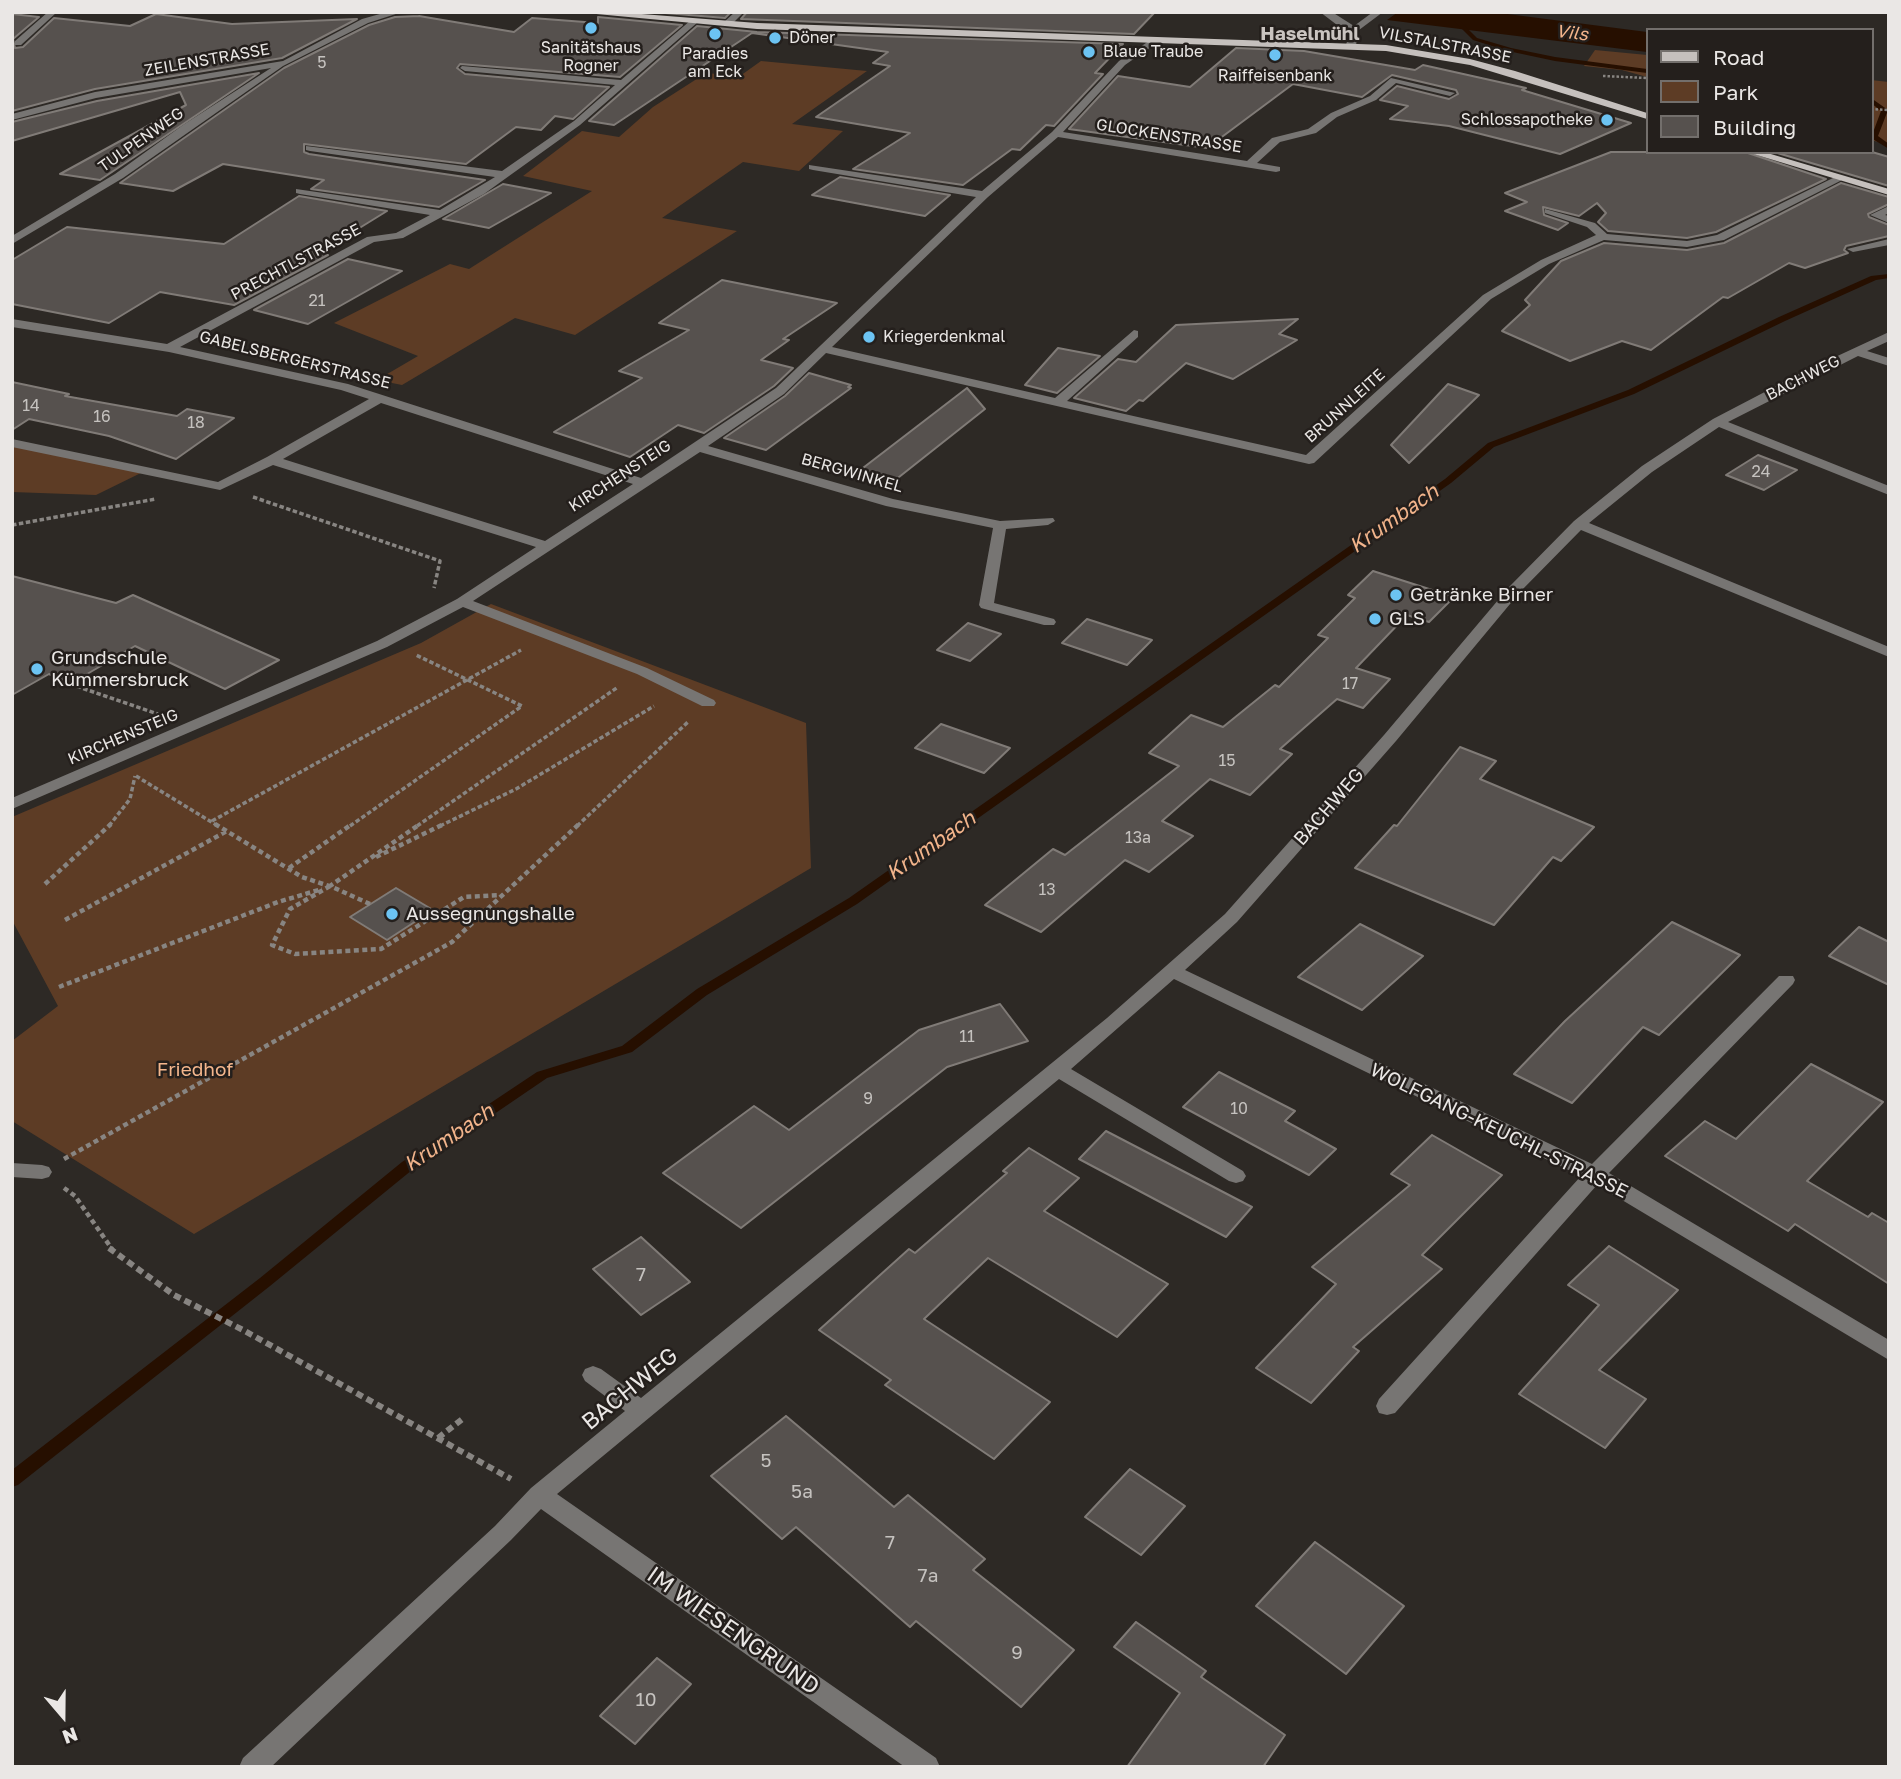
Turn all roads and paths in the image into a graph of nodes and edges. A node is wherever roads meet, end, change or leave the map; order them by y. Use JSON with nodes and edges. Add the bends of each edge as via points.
{"nodes":[{"id":1,"x":53,"y":12,"type":"edge"},
{"id":2,"x":398,"y":12,"type":"edge"},
{"id":3,"x":579,"y":12,"type":"edge"},
{"id":4,"x":740,"y":12,"type":"edge"},
{"id":5,"x":1324,"y":12,"type":"edge"},
{"id":6,"x":1379,"y":12,"type":"edge"},
{"id":7,"x":694,"y":22,"type":"junction"},
{"id":8,"x":727,"y":24,"type":"junction"},
{"id":9,"x":1359,"y":26,"type":"junction"},
{"id":10,"x":1155,"y":40,"type":"junction"},
{"id":11,"x":18,"y":43,"type":"dead end"},
{"id":12,"x":1351,"y":45,"type":"junction"},
{"id":13,"x":286,"y":63,"type":"junction"},
{"id":14,"x":1122,"y":63,"type":"junction"},
{"id":15,"x":1143,"y":65,"type":"dead end"},
{"id":16,"x":465,"y":68,"type":"dead end"},
{"id":17,"x":1593,"y":76,"type":"dead end"},
{"id":18,"x":1646,"y":78,"type":"edge"},
{"id":19,"x":624,"y":83,"type":"junction"},
{"id":20,"x":1450,"y":93,"type":"dead end"},
{"id":21,"x":1646,"y":116,"type":"edge"},
{"id":22,"x":12,"y":117,"type":"edge"},
{"id":23,"x":1056,"y":134,"type":"junction"},
{"id":24,"x":310,"y":148,"type":"dead end"},
{"id":25,"x":1758,"y":154,"type":"edge"},
{"id":26,"x":1249,"y":165,"type":"junction"},
{"id":27,"x":813,"y":167,"type":"dead end"},
{"id":28,"x":1276,"y":169,"type":"dead end"},
{"id":29,"x":505,"y":175,"type":"junction"},
{"id":30,"x":1839,"y":179,"type":"junction"},
{"id":31,"x":300,"y":191,"type":"dead end"},
{"id":32,"x":1889,"y":192,"type":"edge"},
{"id":33,"x":984,"y":195,"type":"junction"},
{"id":34,"x":1889,"y":209,"type":"edge"},
{"id":35,"x":1549,"y":211,"type":"dead end"},
{"id":36,"x":441,"y":213,"type":"junction"},
{"id":37,"x":1889,"y":220,"type":"edge"},
{"id":38,"x":1604,"y":237,"type":"junction"},
{"id":39,"x":12,"y":241,"type":"edge"},
{"id":40,"x":1889,"y":242,"type":"edge"},
{"id":41,"x":1853,"y":249,"type":"dead end"},
{"id":42,"x":12,"y":323,"type":"edge"},
{"id":43,"x":1134,"y":334,"type":"dead end"},
{"id":44,"x":1889,"y":336,"type":"edge"},
{"id":45,"x":169,"y":348,"type":"junction"},
{"id":46,"x":824,"y":349,"type":"junction"},
{"id":47,"x":1856,"y":351,"type":"junction"},
{"id":48,"x":1889,"y":362,"type":"edge"},
{"id":49,"x":380,"y":398,"type":"junction"},
{"id":50,"x":1057,"y":403,"type":"junction"},
{"id":51,"x":1718,"y":422,"type":"junction"},
{"id":52,"x":12,"y":443,"type":"edge"},
{"id":53,"x":698,"y":447,"type":"junction"},
{"id":54,"x":272,"y":460,"type":"junction"},
{"id":55,"x":643,"y":482,"type":"junction"},
{"id":56,"x":220,"y":486,"type":"junction"},
{"id":57,"x":1889,"y":491,"type":"edge"},
{"id":58,"x":162,"y":498,"type":"dead end"},
{"id":59,"x":1048,"y":521,"type":"dead end"},
{"id":60,"x":1579,"y":524,"type":"junction"},
{"id":61,"x":12,"y":525,"type":"edge"},
{"id":62,"x":1000,"y":525,"type":"junction"},
{"id":63,"x":546,"y":546,"type":"junction"},
{"id":64,"x":431,"y":600,"type":"dead end"},
{"id":65,"x":462,"y":602,"type":"junction"},
{"id":66,"x":1049,"y":622,"type":"dead end"},
{"id":67,"x":518,"y":652,"type":"dead end"},
{"id":68,"x":1889,"y":653,"type":"edge"},
{"id":69,"x":416,"y":655,"type":"dead end"},
{"id":70,"x":642,"y":671,"type":"junction"},
{"id":71,"x":468,"y":680,"type":"junction"},
{"id":72,"x":70,"y":684,"type":"dead end"},
{"id":73,"x":681,"y":690,"type":"junction"},
{"id":74,"x":708,"y":703,"type":"joint"},
{"id":75,"x":163,"y":715,"type":"dead end"},
{"id":76,"x":111,"y":761,"type":"junction"},
{"id":77,"x":148,"y":770,"type":"dead end"},
{"id":78,"x":135,"y":776,"type":"junction"},
{"id":79,"x":12,"y":804,"type":"edge"},
{"id":80,"x":212,"y":821,"type":"junction"},
{"id":81,"x":227,"y":831,"type":"junction"},
{"id":82,"x":363,"y":864,"type":"junction"},
{"id":83,"x":289,"y":868,"type":"junction"},
{"id":84,"x":45,"y":884,"type":"dead end"},
{"id":85,"x":330,"y":886,"type":"junction"},
{"id":86,"x":502,"y":895,"type":"junction"},
{"id":87,"x":370,"y":904,"type":"dead end"},
{"id":88,"x":65,"y":920,"type":"dead end"},
{"id":89,"x":1172,"y":971,"type":"junction"},
{"id":90,"x":1786,"y":980,"type":"dead end"},
{"id":91,"x":59,"y":987,"type":"dead end"},
{"id":92,"x":1057,"y":1069,"type":"junction"},
{"id":93,"x":12,"y":1170,"type":"edge"},
{"id":94,"x":43,"y":1172,"type":"junction"},
{"id":95,"x":1595,"y":1174,"type":"junction"},
{"id":96,"x":1236,"y":1176,"type":"dead end"},
{"id":97,"x":1889,"y":1351,"type":"edge"},
{"id":98,"x":593,"y":1376,"type":"dead end"},
{"id":99,"x":1387,"y":1406,"type":"dead end"},
{"id":100,"x":641,"y":1411,"type":"junction"},
{"id":101,"x":465,"y":1417,"type":"dead end"},
{"id":102,"x":438,"y":1438,"type":"junction"},
{"id":103,"x":539,"y":1495,"type":"junction"},
{"id":104,"x":252,"y":1767,"type":"edge"},
{"id":105,"x":927,"y":1767,"type":"edge"}],
"edges":[{"from":1,"to":11,"type":"street"},
{"from":2,"to":13,"type":"street","name":"ZEILENSTRASSE","via":[[365,21]]},
{"from":3,"to":7,"type":"main road","name":"VILSTALSTRASSE"},
{"from":4,"to":8,"type":"street"},
{"from":5,"to":9,"type":"street","name":"VILSTALSTRASSE","via":[[1344,26]]},
{"from":6,"to":9,"type":"street"},
{"from":7,"to":8,"type":"main road","name":"VILSTALSTRASSE"},
{"from":7,"to":19,"type":"street","name":"PRECHTLSTRASSE"},
{"from":8,"to":10,"type":"main road","name":"VILSTALSTRASSE"},
{"from":9,"to":12,"type":"street"},
{"from":10,"to":12,"type":"main road","name":"VILSTALSTRASSE"},
{"from":10,"to":14,"type":"street","name":"KIRCHENSTEIG"},
{"from":12,"to":21,"type":"main road","name":"VILSTALSTRASSE","via":[[1470,62]]},
{"from":13,"to":22,"type":"street","name":"ZEILENSTRASSE","via":[[95,95]]},
{"from":13,"to":39,"type":"street","name":"TULPENWEG","via":[[119,176]]},
{"from":14,"to":15,"type":"street"},
{"from":14,"to":23,"type":"street","name":"KIRCHENSTEIG"},
{"from":16,"to":19,"type":"street"},
{"from":17,"to":18,"type":"path"},
{"from":19,"to":29,"type":"street","name":"PRECHTLSTRASSE"},
{"from":20,"to":26,"type":"street","via":[[1394,80],[1373,98],[1334,115],[1312,131],[1276,139]]},
{"from":23,"to":26,"type":"street","name":"GLOCKENSTRASSE"},
{"from":23,"to":33,"type":"street","name":"KIRCHENSTEIG"},
{"from":24,"to":29,"type":"street"},
{"from":25,"to":30,"type":"main road"},
{"from":26,"to":28,"type":"street","name":"GLOCKENSTRASSE"},
{"from":27,"to":33,"type":"street"},
{"from":29,"to":36,"type":"street","name":"PRECHTLSTRASSE"},
{"from":30,"to":32,"type":"main road"},
{"from":30,"to":38,"type":"street","name":"BRUNNLEITE","via":[[1704,242]]},
{"from":31,"to":36,"type":"street","name":"PRECHTLSTRASSE"},
{"from":33,"to":46,"type":"street","name":"KIRCHENSTEIG"},
{"from":34,"to":37,"type":"street","via":[[1875,215]]},
{"from":35,"to":38,"type":"street","via":[[1591,225]]},
{"from":36,"to":45,"type":"street","name":"PRECHTLSTRASSE","via":[[400,236],[371,239]]},
{"from":38,"to":50,"type":"street","name":"BRUNNLEITE","via":[[1545,262],[1487,297],[1309,460]]},
{"from":40,"to":41,"type":"street"},
{"from":42,"to":45,"type":"street","name":"GABELSBERGERSTRASSE"},
{"from":43,"to":50,"type":"street"},
{"from":44,"to":47,"type":"street","name":"BACHWEG"},
{"from":45,"to":49,"type":"street","name":"GABELSBERGERSTRASSE"},
{"from":46,"to":50,"type":"street","name":"BRUNNLEITE"},
{"from":46,"to":53,"type":"street","name":"KIRCHENSTEIG","via":[[780,391]]},
{"from":47,"to":48,"type":"street"},
{"from":47,"to":51,"type":"street","name":"BACHWEG"},
{"from":49,"to":54,"type":"street"},
{"from":49,"to":55,"type":"street","name":"GABELSBERGERSTRASSE"},
{"from":51,"to":57,"type":"street"},
{"from":51,"to":60,"type":"street","name":"BACHWEG","via":[[1647,469]]},
{"from":52,"to":56,"type":"street"},
{"from":53,"to":55,"type":"street","name":"KIRCHENSTEIG"},
{"from":53,"to":62,"type":"street","name":"BERGWINKEL","via":[[891,503]]},
{"from":54,"to":56,"type":"street"},
{"from":54,"to":63,"type":"street"},
{"from":55,"to":63,"type":"street","name":"KIRCHENSTEIG"},
{"from":56,"to":64,"type":"path","via":[[440,561]]},
{"from":58,"to":61,"type":"path"},
{"from":59,"to":62,"type":"street","name":"BERGWINKEL"},
{"from":60,"to":68,"type":"street"},
{"from":60,"to":89,"type":"street","name":"BACHWEG","via":[[1514,589],[1231,918]]},
{"from":62,"to":66,"type":"street","via":[[986,605]]},
{"from":63,"to":65,"type":"street","name":"KIRCHENSTEIG"},
{"from":65,"to":70,"type":"street"},
{"from":65,"to":76,"type":"street","name":"KIRCHENSTEIG","via":[[382,644]]},
{"from":67,"to":71,"type":"path"},
{"from":69,"to":71,"type":"path"},
{"from":70,"to":73,"type":"street"},
{"from":70,"to":82,"type":"path"},
{"from":71,"to":80,"type":"path"},
{"from":71,"to":83,"type":"path","via":[[522,706]]},
{"from":72,"to":75,"type":"path"},
{"from":73,"to":74,"type":"street"},
{"from":73,"to":82,"type":"path","via":[[516,789]]},
{"from":74,"to":86,"type":"path"},
{"from":76,"to":78,"type":"path"},
{"from":76,"to":79,"type":"street","name":"KIRCHENSTEIG"},
{"from":77,"to":78,"type":"path"},
{"from":78,"to":80,"type":"path"},
{"from":78,"to":84,"type":"path","via":[[130,799],[115,820]]},
{"from":80,"to":81,"type":"path"},
{"from":81,"to":83,"type":"path"},
{"from":81,"to":88,"type":"path"},
{"from":82,"to":85,"type":"path"},
{"from":83,"to":85,"type":"path"},
{"from":85,"to":86,"type":"path","via":[[290,909],[272,945],[295,954],[380,949],[464,897]]},
{"from":85,"to":87,"type":"path"},
{"from":85,"to":91,"type":"path"},
{"from":86,"to":94,"type":"path","via":[[452,942]]},
{"from":89,"to":92,"type":"street","name":"BACHWEG"},
{"from":89,"to":95,"type":"street","name":"WOLFGANG-KEUCHL-STRASSE"},
{"from":90,"to":95,"type":"street"},
{"from":92,"to":96,"type":"street"},
{"from":92,"to":100,"type":"street","name":"BACHWEG"},
{"from":93,"to":94,"type":"street"},
{"from":94,"to":102,"type":"path","via":[[75,1196],[107,1246],[174,1295]]},
{"from":95,"to":97,"type":"street","name":"WOLFGANG-KEUCHL-STRASSE"},
{"from":95,"to":99,"type":"street"},
{"from":98,"to":100,"type":"street"},
{"from":100,"to":103,"type":"street","name":"BACHWEG"},
{"from":101,"to":102,"type":"path"},
{"from":102,"to":103,"type":"path"},
{"from":103,"to":104,"type":"street","name":"BACHWEG"},
{"from":103,"to":105,"type":"street","name":"IM WIESENGRUND"}]}
